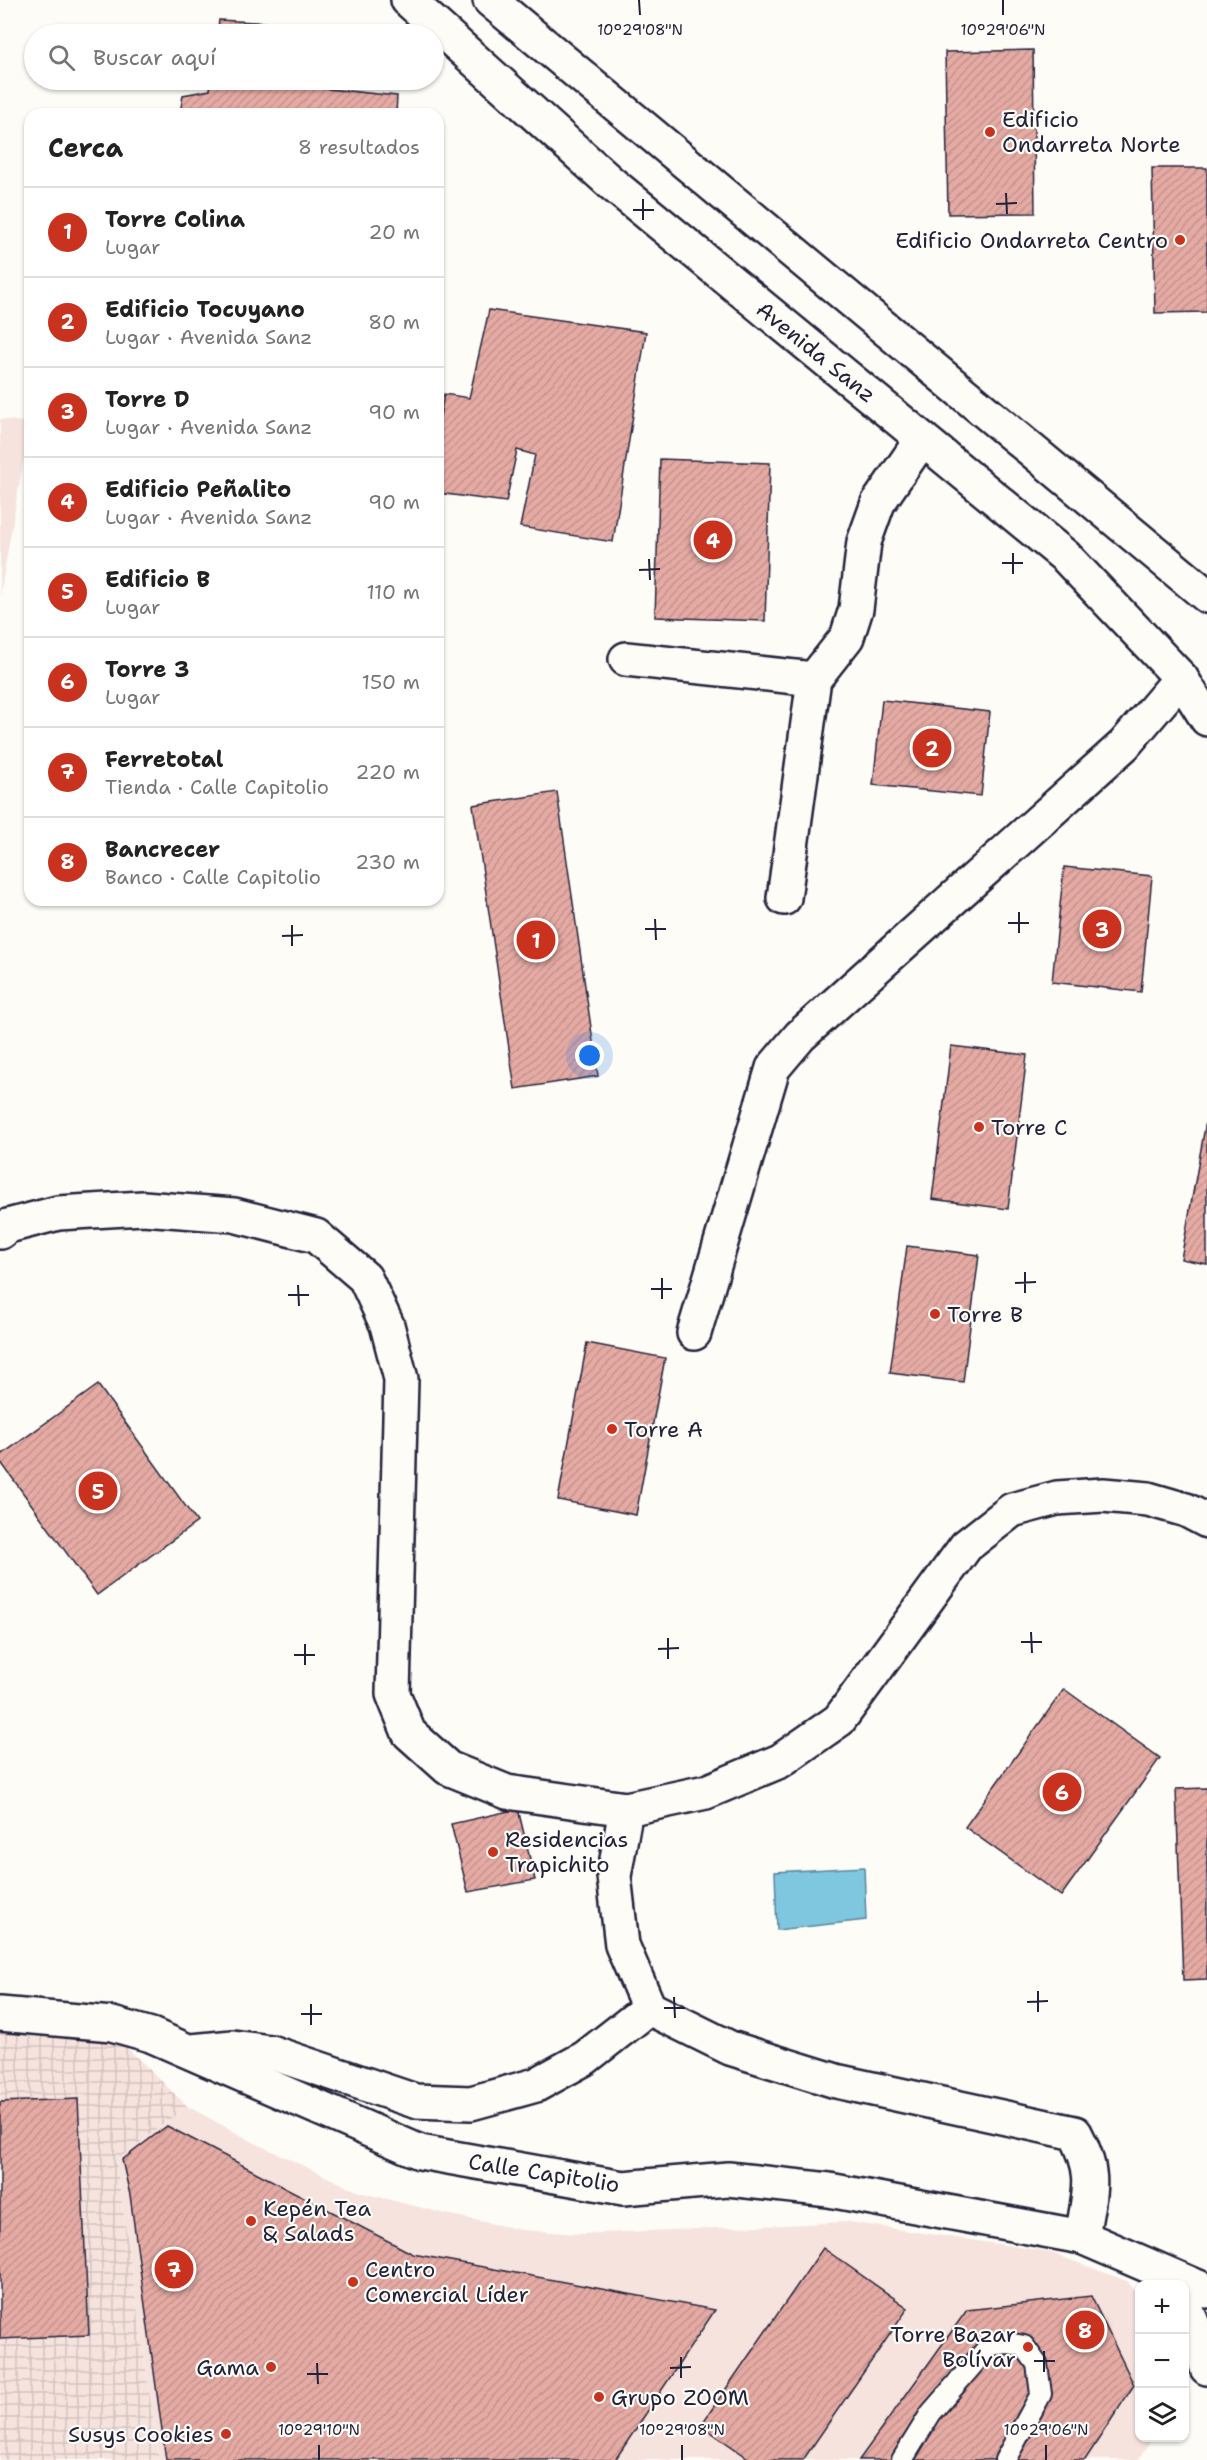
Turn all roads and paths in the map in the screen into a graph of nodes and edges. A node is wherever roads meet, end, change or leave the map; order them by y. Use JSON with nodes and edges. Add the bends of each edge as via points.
{"nodes":[{"id":1,"x":408,"y":0,"type":"edge"},
{"id":2,"x":490,"y":0,"type":"edge"},
{"id":3,"x":435,"y":24,"type":"edge"},
{"id":4,"x":444,"y":32,"type":"edge"},
{"id":5,"x":922,"y":439,"type":"junction"},
{"id":6,"x":1207,"y":596,"type":"edge"},
{"id":7,"x":626,"y":659,"type":"dead end"},
{"id":8,"x":1181,"y":678,"type":"junction"},
{"id":9,"x":814,"y":680,"type":"junction"},
{"id":10,"x":1207,"y":719,"type":"edge"},
{"id":11,"x":784,"y":898,"type":"dead end"},
{"id":12,"x":0,"y":1232,"type":"edge"},
{"id":13,"x":694,"y":1333,"type":"dead end"},
{"id":14,"x":1207,"y":1521,"type":"edge"},
{"id":15,"x":626,"y":1809,"type":"junction"},
{"id":16,"x":649,"y":2008,"type":"junction"},
{"id":17,"x":0,"y":2014,"type":"edge"},
{"id":18,"x":187,"y":2051,"type":"junction"},
{"id":19,"x":1082,"y":2236,"type":"junction"},
{"id":20,"x":1164,"y":2280,"type":"edge"},
{"id":21,"x":1189,"y":2289,"type":"edge"},
{"id":22,"x":1207,"y":2291,"type":"edge"},
{"id":23,"x":1189,"y":2314,"type":"edge"},
{"id":24,"x":1207,"y":2368,"type":"edge"},
{"id":25,"x":902,"y":2460,"type":"edge"},
{"id":26,"x":1005,"y":2460,"type":"edge"}],
"edges":[{"from":1,"to":3,"type":"street","name":"Avenida Sanz"},
{"from":2,"to":6,"type":"street"},
{"from":4,"to":5,"type":"street","name":"Avenida Sanz","via":[[611,183]]},
{"from":5,"to":8,"type":"street","name":"Avenida Sanz","via":[[1066,557]]},
{"from":5,"to":9,"type":"street","via":[[878,503],[864,542],[856,609],[846,638]]},
{"from":7,"to":9,"type":"street"},
{"from":8,"to":10,"type":"street","name":"Avenida Sanz"},
{"from":8,"to":13,"type":"street","via":[[1125,745],[800,1036],[773,1068]]},
{"from":9,"to":11,"type":"street"},
{"from":12,"to":15,"type":"street","via":[[8,1226],[58,1213],[143,1208],[234,1215],[316,1236],[365,1278],[387,1325],[401,1380],[393,1694],[409,1733],[448,1768],[507,1792]]},
{"from":14,"to":15,"type":"street","via":[[1148,1498],[1056,1498],[1012,1510],[966,1546],[839,1720],[780,1761],[706,1792]]},
{"from":15,"to":16,"type":"street","via":[[614,1876],[622,1945]]},
{"from":16,"to":18,"type":"street","via":[[585,2058],[536,2085],[471,2103],[415,2101],[270,2052],[233,2047]]},
{"from":16,"to":19,"type":"street","via":[[730,2048],[836,2081],[1075,2133],[1086,2154],[1091,2177]]},
{"from":17,"to":18,"type":"street","name":"Calle Capitolio","via":[[112,2024]]},
{"from":18,"to":19,"type":"street","name":"Calle Capitolio","via":[[420,2152],[623,2188],[728,2179],[829,2190]]},
{"from":19,"to":20,"type":"street","name":"Calle Capitolio"},
{"from":21,"to":22,"type":"street","name":"Calle Capitolio"},
{"from":23,"to":24,"type":"street"},
{"from":25,"to":26,"type":"lane","via":[[930,2413],[990,2345],[1008,2343],[1024,2346],[1037,2364],[1041,2394]]}]}
